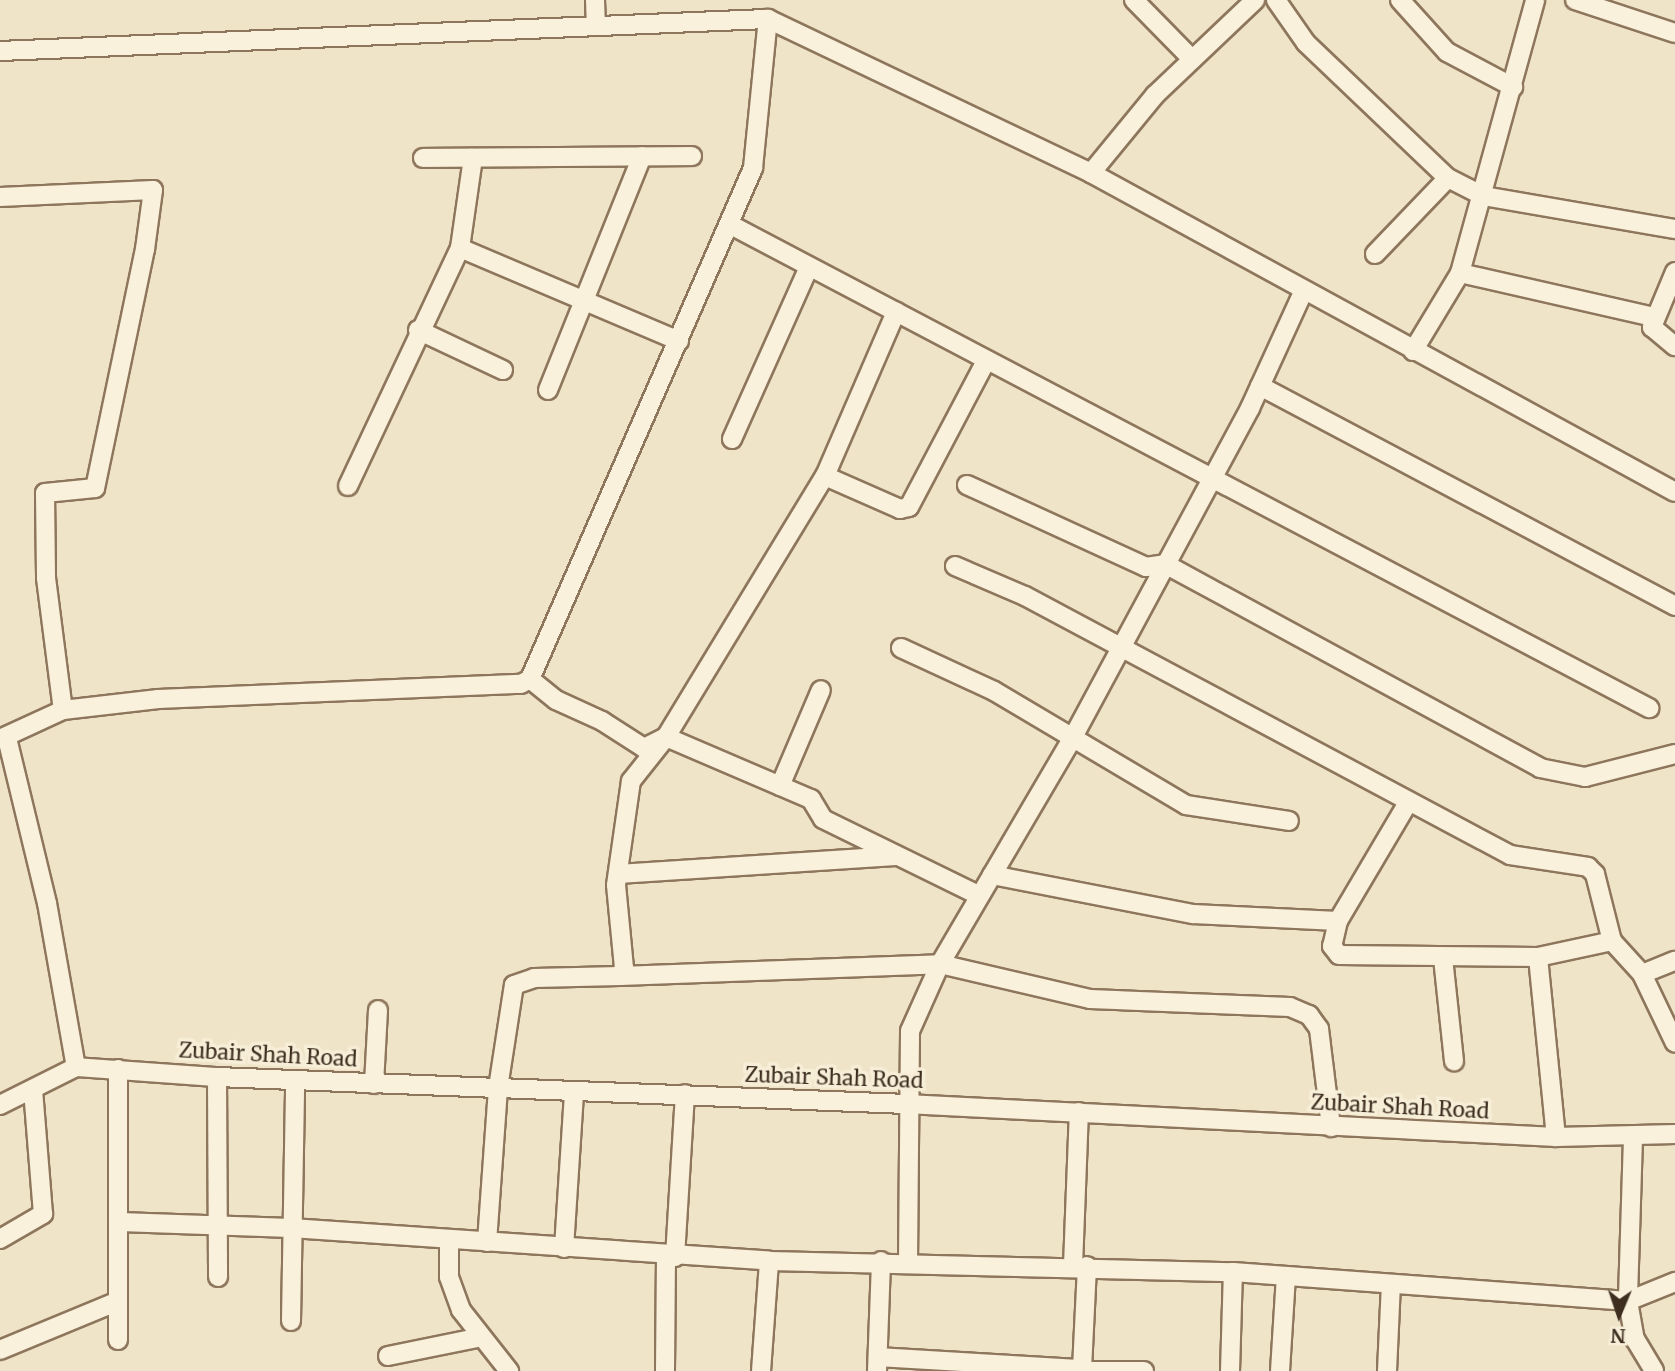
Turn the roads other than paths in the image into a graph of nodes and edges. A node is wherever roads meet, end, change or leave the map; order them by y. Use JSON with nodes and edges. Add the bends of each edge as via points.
{"nodes":[{"id":1,"x":595,"y":0,"type":"edge"},
{"id":2,"x":1134,"y":0,"type":"edge"},
{"id":3,"x":1255,"y":0,"type":"edge"},
{"id":4,"x":1276,"y":0,"type":"edge"},
{"id":5,"x":1400,"y":0,"type":"edge"},
{"id":6,"x":1535,"y":0,"type":"edge"},
{"id":7,"x":1576,"y":0,"type":"edge"},
{"id":8,"x":768,"y":19,"type":"junction"},
{"id":9,"x":596,"y":26,"type":"junction"},
{"id":10,"x":1675,"y":33,"type":"edge"},
{"id":11,"x":0,"y":51,"type":"edge"},
{"id":12,"x":1192,"y":59,"type":"junction"},
{"id":13,"x":1513,"y":87,"type":"junction"},
{"id":14,"x":642,"y":156,"type":"junction"},
{"id":15,"x":692,"y":156,"type":"dead end"},
{"id":16,"x":423,"y":159,"type":"dead end"},
{"id":17,"x":473,"y":159,"type":"junction"},
{"id":18,"x":1091,"y":173,"type":"junction"},
{"id":19,"x":1448,"y":178,"type":"junction"},
{"id":20,"x":1483,"y":196,"type":"junction"},
{"id":21,"x":0,"y":197,"type":"edge"},
{"id":22,"x":729,"y":225,"type":"junction"},
{"id":23,"x":1675,"y":229,"type":"edge"},
{"id":24,"x":460,"y":247,"type":"junction"},
{"id":25,"x":1375,"y":254,"type":"dead end"},
{"id":26,"x":809,"y":267,"type":"junction"},
{"id":27,"x":1675,"y":272,"type":"edge"},
{"id":28,"x":1460,"y":273,"type":"junction"},
{"id":29,"x":1303,"y":292,"type":"junction"},
{"id":30,"x":583,"y":300,"type":"junction"},
{"id":31,"x":896,"y":312,"type":"junction"},
{"id":32,"x":1653,"y":317,"type":"junction"},
{"id":33,"x":418,"y":330,"type":"junction"},
{"id":34,"x":679,"y":341,"type":"junction"},
{"id":35,"x":1675,"y":346,"type":"edge"},
{"id":36,"x":1413,"y":351,"type":"junction"},
{"id":37,"x":986,"y":361,"type":"junction"},
{"id":38,"x":503,"y":370,"type":"dead end"},
{"id":39,"x":1260,"y":386,"type":"junction"},
{"id":40,"x":548,"y":390,"type":"dead end"},
{"id":41,"x":733,"y":439,"type":"dead end"},
{"id":42,"x":825,"y":476,"type":"junction"},
{"id":43,"x":1213,"y":476,"type":"junction"},
{"id":44,"x":967,"y":485,"type":"dead end"},
{"id":45,"x":348,"y":486,"type":"dead end"},
{"id":46,"x":1675,"y":492,"type":"edge"},
{"id":47,"x":1165,"y":564,"type":"junction"},
{"id":48,"x":955,"y":566,"type":"dead end"},
{"id":49,"x":1675,"y":606,"type":"edge"},
{"id":50,"x":901,"y":648,"type":"dead end"},
{"id":51,"x":1119,"y":648,"type":"junction"},
{"id":52,"x":530,"y":679,"type":"junction"},
{"id":53,"x":821,"y":690,"type":"dead end"},
{"id":54,"x":1649,"y":708,"type":"dead end"},
{"id":55,"x":63,"y":710,"type":"junction"},
{"id":56,"x":666,"y":737,"type":"junction"},
{"id":57,"x":1073,"y":737,"type":"junction"},
{"id":58,"x":3,"y":738,"type":"edge"},
{"id":59,"x":1675,"y":754,"type":"edge"},
{"id":60,"x":780,"y":786,"type":"junction"},
{"id":61,"x":1409,"y":801,"type":"junction"},
{"id":62,"x":1289,"y":821,"type":"dead end"},
{"id":63,"x":895,"y":856,"type":"junction"},
{"id":64,"x":618,"y":874,"type":"junction"},
{"id":65,"x":992,"y":875,"type":"junction"},
{"id":66,"x":978,"y":895,"type":"junction"},
{"id":67,"x":1338,"y":920,"type":"junction"},
{"id":68,"x":1612,"y":941,"type":"junction"},
{"id":69,"x":1538,"y":957,"type":"junction"},
{"id":70,"x":1443,"y":958,"type":"junction"},
{"id":71,"x":1675,"y":961,"type":"edge"},
{"id":72,"x":940,"y":964,"type":"junction"},
{"id":73,"x":1642,"y":974,"type":"junction"},
{"id":74,"x":620,"y":976,"type":"junction"},
{"id":75,"x":378,"y":1010,"type":"dead end"},
{"id":76,"x":1675,"y":1043,"type":"edge"},
{"id":77,"x":1454,"y":1061,"type":"dead end"},
{"id":78,"x":76,"y":1067,"type":"junction"},
{"id":79,"x":118,"y":1069,"type":"junction"},
{"id":80,"x":217,"y":1077,"type":"junction"},
{"id":81,"x":295,"y":1080,"type":"junction"},
{"id":82,"x":374,"y":1084,"type":"junction"},
{"id":83,"x":498,"y":1088,"type":"junction"},
{"id":84,"x":33,"y":1090,"type":"junction"},
{"id":85,"x":574,"y":1093,"type":"junction"},
{"id":86,"x":685,"y":1094,"type":"junction"},
{"id":87,"x":906,"y":1104,"type":"junction"},
{"id":88,"x":0,"y":1105,"type":"edge"},
{"id":89,"x":1079,"y":1112,"type":"junction"},
{"id":90,"x":1331,"y":1127,"type":"junction"},
{"id":91,"x":1675,"y":1133,"type":"edge"},
{"id":92,"x":1556,"y":1137,"type":"junction"},
{"id":93,"x":1633,"y":1138,"type":"junction"},
{"id":94,"x":120,"y":1222,"type":"junction"},
{"id":95,"x":218,"y":1223,"type":"junction"},
{"id":96,"x":291,"y":1228,"type":"junction"},
{"id":97,"x":0,"y":1239,"type":"edge"},
{"id":98,"x":449,"y":1240,"type":"junction"},
{"id":99,"x":487,"y":1242,"type":"junction"},
{"id":100,"x":564,"y":1248,"type":"junction"},
{"id":101,"x":670,"y":1257,"type":"junction"},
{"id":102,"x":881,"y":1261,"type":"junction"},
{"id":103,"x":769,"y":1262,"type":"junction"},
{"id":104,"x":908,"y":1263,"type":"junction"},
{"id":105,"x":1080,"y":1266,"type":"junction"},
{"id":106,"x":1233,"y":1272,"type":"junction"},
{"id":107,"x":1286,"y":1276,"type":"junction"},
{"id":108,"x":218,"y":1277,"type":"dead end"},
{"id":109,"x":1675,"y":1282,"type":"edge"},
{"id":110,"x":1391,"y":1284,"type":"junction"},
{"id":111,"x":116,"y":1301,"type":"junction"},
{"id":112,"x":1628,"y":1301,"type":"junction"},
{"id":113,"x":291,"y":1321,"type":"dead end"},
{"id":114,"x":481,"y":1336,"type":"junction"},
{"id":115,"x":118,"y":1340,"type":"dead end"},
{"id":116,"x":0,"y":1350,"type":"edge"},
{"id":117,"x":388,"y":1356,"type":"dead end"},
{"id":118,"x":878,"y":1364,"type":"edge"},
{"id":119,"x":1082,"y":1370,"type":"edge"},
{"id":120,"x":509,"y":1371,"type":"edge"},
{"id":121,"x":665,"y":1371,"type":"edge"},
{"id":122,"x":761,"y":1371,"type":"edge"},
{"id":123,"x":1143,"y":1371,"type":"edge"},
{"id":124,"x":1230,"y":1371,"type":"edge"},
{"id":125,"x":1280,"y":1371,"type":"edge"},
{"id":126,"x":1387,"y":1371,"type":"edge"},
{"id":127,"x":1654,"y":1371,"type":"edge"}],
"edges":[{"from":1,"to":9,"type":"street"},
{"from":2,"to":12,"type":"street"},
{"from":3,"to":12,"type":"street"},
{"from":4,"to":19,"type":"street","via":[[1306,43]]},
{"from":5,"to":13,"type":"street","via":[[1447,52]]},
{"from":6,"to":13,"type":"street"},
{"from":7,"to":10,"type":"street"},
{"from":8,"to":9,"type":"street"},
{"from":8,"to":18,"type":"street"},
{"from":8,"to":22,"type":"street","via":[[754,168]]},
{"from":9,"to":11,"type":"street"},
{"from":12,"to":18,"type":"street","via":[[1155,95]]},
{"from":13,"to":20,"type":"street"},
{"from":14,"to":15,"type":"street"},
{"from":14,"to":17,"type":"street"},
{"from":14,"to":30,"type":"street"},
{"from":16,"to":17,"type":"street"},
{"from":17,"to":24,"type":"street"},
{"from":18,"to":29,"type":"street"},
{"from":19,"to":20,"type":"street"},
{"from":19,"to":25,"type":"street"},
{"from":20,"to":23,"type":"street"},
{"from":20,"to":28,"type":"street"},
{"from":21,"to":55,"type":"street","via":[[153,190],[95,488],[45,493],[46,578]]},
{"from":22,"to":26,"type":"street"},
{"from":22,"to":34,"type":"street"},
{"from":24,"to":30,"type":"street"},
{"from":24,"to":33,"type":"street"},
{"from":26,"to":31,"type":"street"},
{"from":26,"to":41,"type":"street"},
{"from":27,"to":32,"type":"street"},
{"from":28,"to":32,"type":"street"},
{"from":28,"to":36,"type":"street"},
{"from":29,"to":36,"type":"street"},
{"from":29,"to":39,"type":"street"},
{"from":30,"to":34,"type":"street"},
{"from":30,"to":40,"type":"street"},
{"from":31,"to":37,"type":"street"},
{"from":31,"to":42,"type":"street"},
{"from":32,"to":35,"type":"street","via":[[1657,335]]},
{"from":33,"to":38,"type":"street"},
{"from":33,"to":45,"type":"street","via":[[387,409]]},
{"from":34,"to":52,"type":"street"},
{"from":36,"to":46,"type":"street"},
{"from":37,"to":42,"type":"street","via":[[909,507],[900,509]]},
{"from":37,"to":43,"type":"street"},
{"from":39,"to":43,"type":"street"},
{"from":39,"to":49,"type":"street"},
{"from":42,"to":56,"type":"street"},
{"from":43,"to":47,"type":"street"},
{"from":43,"to":54,"type":"street"},
{"from":44,"to":47,"type":"street","via":[[1146,567]]},
{"from":47,"to":51,"type":"street"},
{"from":47,"to":59,"type":"street","via":[[1540,768],[1585,777]]},
{"from":48,"to":51,"type":"street","via":[[1025,596]]},
{"from":50,"to":57,"type":"street","via":[[994,691]]},
{"from":51,"to":57,"type":"street"},
{"from":51,"to":61,"type":"street"},
{"from":52,"to":55,"type":"street","via":[[521,684],[158,699]]},
{"from":52,"to":56,"type":"street","via":[[556,700],[602,721],[644,748]]},
{"from":53,"to":60,"type":"street"},
{"from":55,"to":58,"type":"street"},
{"from":56,"to":60,"type":"street"},
{"from":56,"to":64,"type":"street","via":[[631,781]]},
{"from":57,"to":62,"type":"street","via":[[1186,805]]},
{"from":57,"to":65,"type":"street"},
{"from":58,"to":78,"type":"street","via":[[47,903]]},
{"from":60,"to":63,"type":"street","via":[[811,799],[823,819]]},
{"from":61,"to":67,"type":"street"},
{"from":61,"to":68,"type":"street","via":[[1510,855],[1588,867],[1595,874]]},
{"from":63,"to":64,"type":"street"},
{"from":63,"to":66,"type":"street"},
{"from":64,"to":74,"type":"street","via":[[624,968]]},
{"from":65,"to":66,"type":"street"},
{"from":65,"to":67,"type":"street","via":[[1193,914]]},
{"from":66,"to":72,"type":"street"},
{"from":67,"to":70,"type":"street","via":[[1332,946],[1339,954]]},
{"from":68,"to":69,"type":"street"},
{"from":68,"to":73,"type":"street"},
{"from":69,"to":70,"type":"street"},
{"from":69,"to":92,"type":"street"},
{"from":70,"to":77,"type":"street"},
{"from":71,"to":73,"type":"street"},
{"from":72,"to":74,"type":"street"},
{"from":72,"to":87,"type":"street","via":[[910,1031]]},
{"from":72,"to":90,"type":"street","via":[[1090,999],[1290,1007],[1309,1016],[1319,1029]]},
{"from":73,"to":76,"type":"street"},
{"from":74,"to":83,"type":"street","via":[[534,978],[514,985]]},
{"from":75,"to":82,"type":"street"},
{"from":78,"to":79,"type":"street","name":"Zubair Shah Road"},
{"from":78,"to":84,"type":"street"},
{"from":79,"to":80,"type":"street","name":"Zubair Shah Road"},
{"from":79,"to":94,"type":"street"},
{"from":80,"to":81,"type":"street","name":"Zubair Shah Road"},
{"from":80,"to":95,"type":"street"},
{"from":81,"to":82,"type":"street","name":"Zubair Shah Road"},
{"from":81,"to":96,"type":"street"},
{"from":82,"to":83,"type":"street","name":"Zubair Shah Road"},
{"from":83,"to":85,"type":"street","name":"Zubair Shah Road"},
{"from":83,"to":99,"type":"street"},
{"from":84,"to":88,"type":"street"},
{"from":84,"to":97,"type":"street","via":[[43,1214]]},
{"from":85,"to":86,"type":"street","name":"Zubair Shah Road"},
{"from":85,"to":100,"type":"street"},
{"from":86,"to":87,"type":"street","name":"Zubair Shah Road"},
{"from":86,"to":101,"type":"street"},
{"from":87,"to":89,"type":"street","name":"Zubair Shah Road"},
{"from":87,"to":104,"type":"street"},
{"from":89,"to":90,"type":"street","name":"Zubair Shah Road"},
{"from":89,"to":105,"type":"street"},
{"from":90,"to":92,"type":"street","name":"Zubair Shah Road"},
{"from":91,"to":93,"type":"street","name":"Zubair Shah Road"},
{"from":92,"to":93,"type":"street","name":"Zubair Shah Road"},
{"from":93,"to":112,"type":"street"},
{"from":94,"to":95,"type":"street"},
{"from":94,"to":111,"type":"street"},
{"from":95,"to":96,"type":"street"},
{"from":95,"to":108,"type":"street"},
{"from":96,"to":98,"type":"street"},
{"from":96,"to":113,"type":"street"},
{"from":98,"to":99,"type":"street"},
{"from":98,"to":114,"type":"street","via":[[449,1277],[461,1310]]},
{"from":99,"to":100,"type":"street"},
{"from":100,"to":101,"type":"street"},
{"from":101,"to":103,"type":"street"},
{"from":101,"to":121,"type":"street"},
{"from":102,"to":103,"type":"street"},
{"from":102,"to":104,"type":"street"},
{"from":102,"to":118,"type":"street"},
{"from":103,"to":122,"type":"street"},
{"from":104,"to":105,"type":"street"},
{"from":105,"to":106,"type":"street"},
{"from":105,"to":119,"type":"street"},
{"from":106,"to":107,"type":"street"},
{"from":106,"to":124,"type":"street"},
{"from":107,"to":110,"type":"street"},
{"from":107,"to":125,"type":"street"},
{"from":109,"to":112,"type":"street"},
{"from":110,"to":112,"type":"street"},
{"from":110,"to":126,"type":"street"},
{"from":111,"to":115,"type":"street"},
{"from":111,"to":116,"type":"street"},
{"from":112,"to":127,"type":"street","via":[[1635,1339]]},
{"from":114,"to":117,"type":"street"},
{"from":114,"to":120,"type":"street"},
{"from":118,"to":119,"type":"street"},
{"from":119,"to":123,"type":"street"}]}
